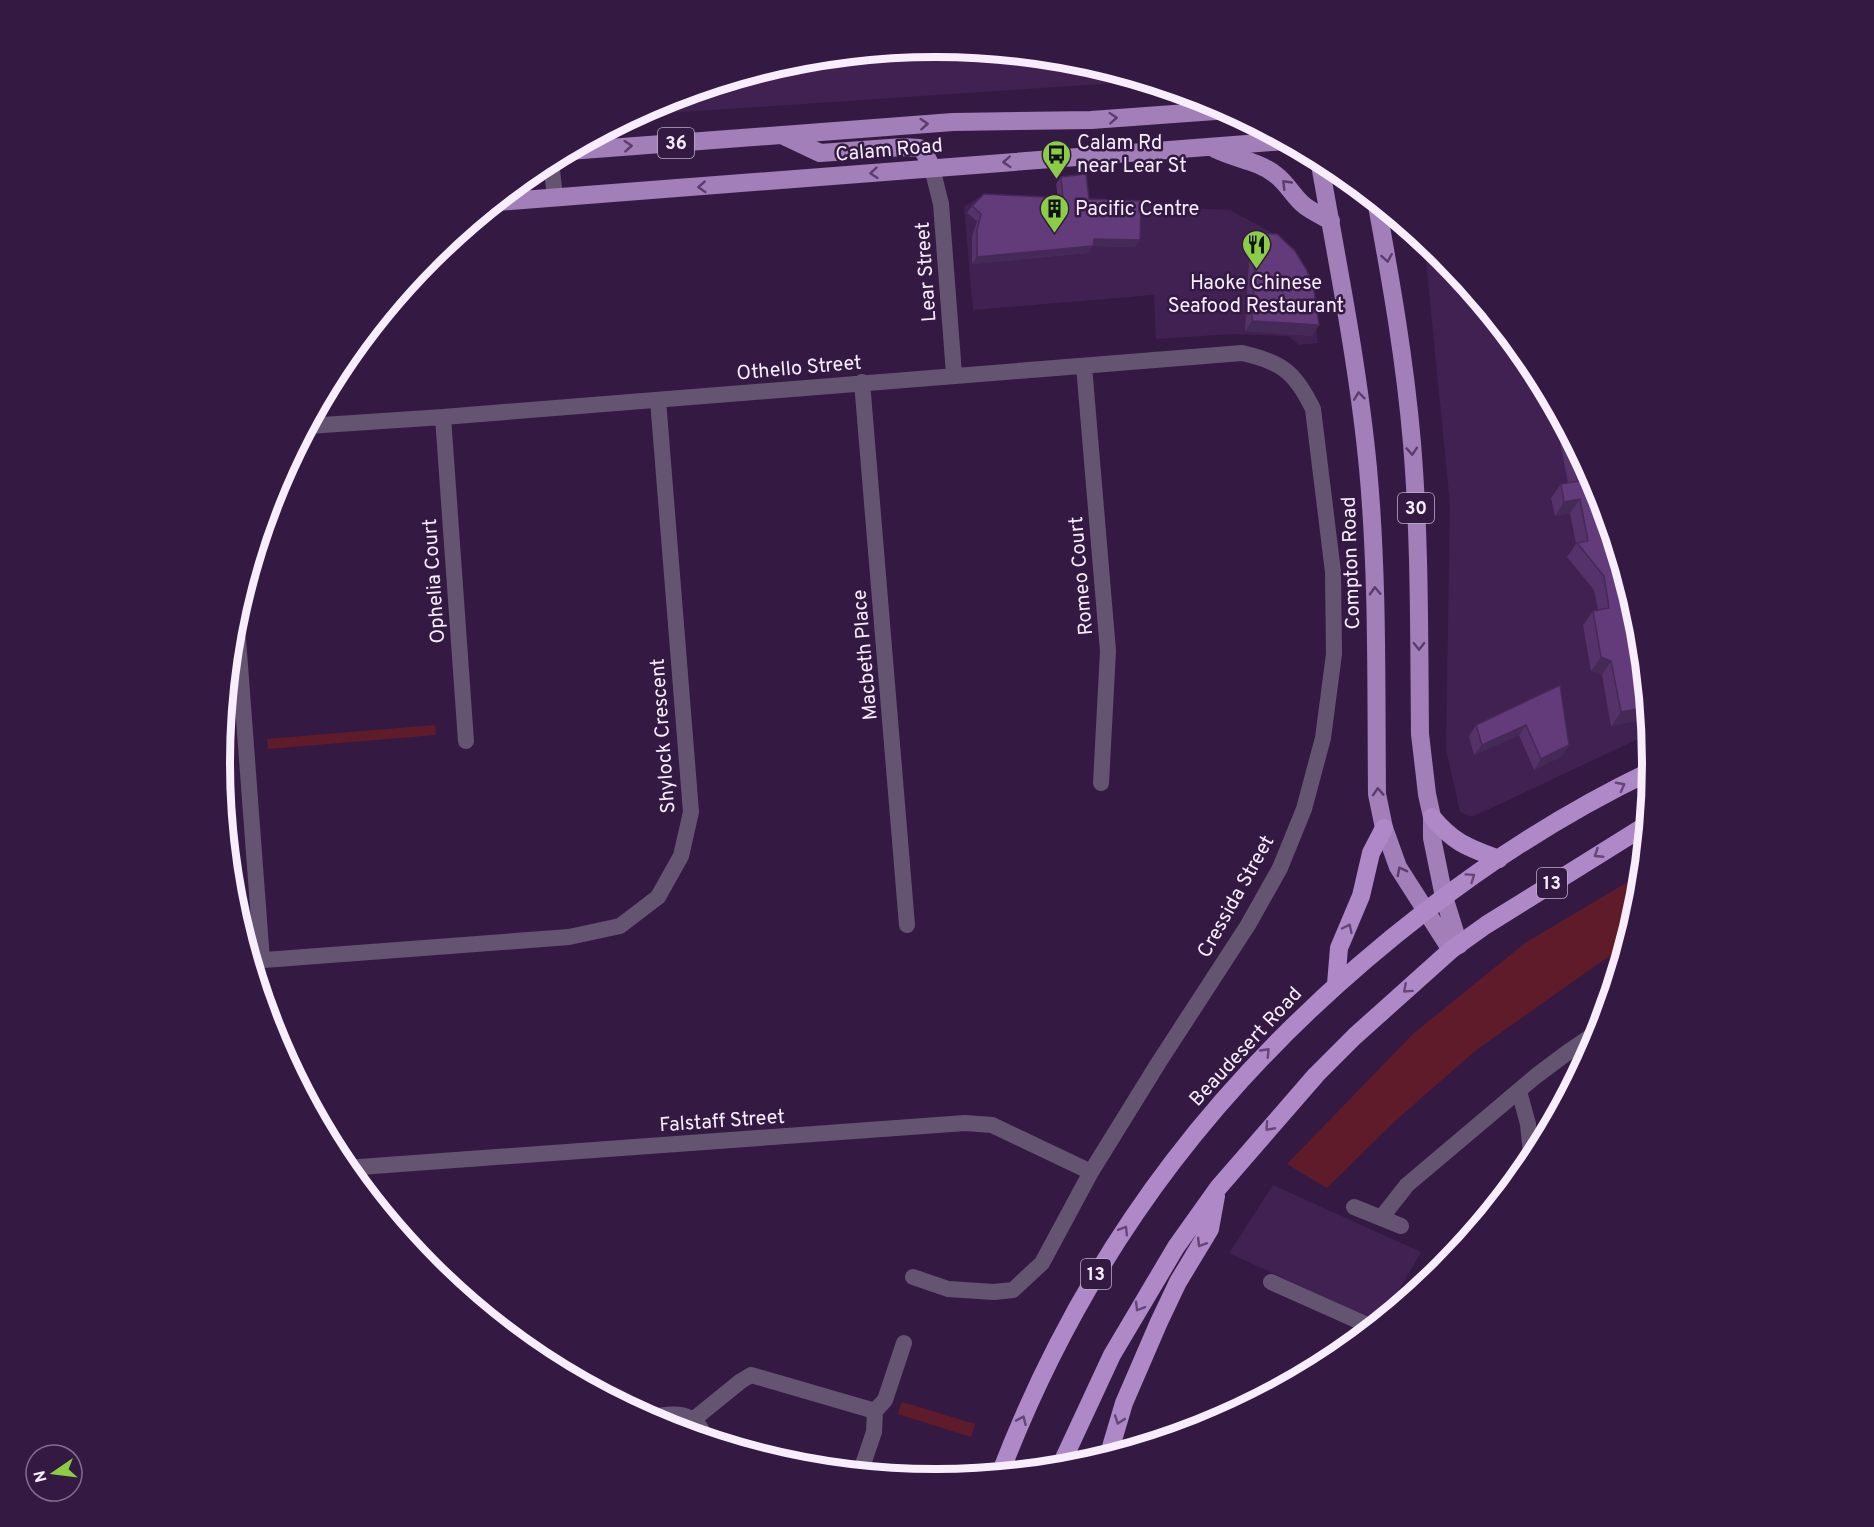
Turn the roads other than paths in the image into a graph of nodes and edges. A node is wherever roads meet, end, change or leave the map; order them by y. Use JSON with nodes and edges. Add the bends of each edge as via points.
{"nodes":[{"id":1,"x":1208,"y":111,"type":"edge"},
{"id":2,"x":782,"y":135,"type":"junction"},
{"id":3,"x":1272,"y":142,"type":"edge"},
{"id":4,"x":1212,"y":147,"type":"junction"},
{"id":5,"x":589,"y":150,"type":"edge"},
{"id":6,"x":932,"y":168,"type":"junction"},
{"id":7,"x":552,"y":171,"type":"edge"},
{"id":8,"x":1321,"y":171,"type":"edge"},
{"id":9,"x":555,"y":198,"type":"junction"},
{"id":10,"x":510,"y":201,"type":"edge"},
{"id":11,"x":1378,"y":212,"type":"edge"},
{"id":12,"x":1330,"y":221,"type":"junction"},
{"id":13,"x":1084,"y":366,"type":"junction"},
{"id":14,"x":1289,"y":372,"type":"joint"},
{"id":15,"x":954,"y":374,"type":"junction"},
{"id":16,"x":862,"y":382,"type":"junction"},
{"id":17,"x":658,"y":400,"type":"junction"},
{"id":18,"x":443,"y":417,"type":"junction"},
{"id":19,"x":317,"y":425,"type":"edge"},
{"id":20,"x":239,"y":658,"type":"edge"},
{"id":21,"x":466,"y":741,"type":"dead end"},
{"id":22,"x":1643,"y":775,"type":"edge"},
{"id":23,"x":1101,"y":783,"type":"dead end"},
{"id":24,"x":1432,"y":817,"type":"junction"},
{"id":25,"x":1384,"y":828,"type":"junction"},
{"id":26,"x":1640,"y":829,"type":"edge"},
{"id":27,"x":1499,"y":858,"type":"junction"},
{"id":28,"x":1444,"y":897,"type":"junction"},
{"id":29,"x":1426,"y":911,"type":"junction"},
{"id":30,"x":907,"y":925,"type":"dead end"},
{"id":31,"x":1455,"y":947,"type":"junction"},
{"id":32,"x":256,"y":951,"type":"edge"},
{"id":33,"x":259,"y":960,"type":"edge"},
{"id":34,"x":1336,"y":984,"type":"junction"},
{"id":35,"x":1588,"y":1038,"type":"edge"},
{"id":36,"x":1519,"y":1091,"type":"junction"},
{"id":37,"x":1530,"y":1146,"type":"edge"},
{"id":38,"x":358,"y":1167,"type":"edge"},
{"id":39,"x":1091,"y":1172,"type":"junction"},
{"id":40,"x":1218,"y":1188,"type":"junction"},
{"id":41,"x":1354,"y":1207,"type":"dead end"},
{"id":42,"x":1381,"y":1218,"type":"junction"},
{"id":43,"x":1401,"y":1226,"type":"dead end"},
{"id":44,"x":913,"y":1277,"type":"dead end"},
{"id":45,"x":1271,"y":1282,"type":"dead end"},
{"id":46,"x":1366,"y":1325,"type":"edge"},
{"id":47,"x":904,"y":1343,"type":"dead end"},
{"id":48,"x":875,"y":1411,"type":"junction"},
{"id":49,"x":663,"y":1414,"type":"edge"},
{"id":50,"x":694,"y":1419,"type":"junction"},
{"id":51,"x":703,"y":1430,"type":"edge"},
{"id":52,"x":1111,"y":1448,"type":"edge"},
{"id":53,"x":1064,"y":1458,"type":"edge"},
{"id":54,"x":863,"y":1466,"type":"edge"},
{"id":55,"x":1003,"y":1466,"type":"edge"}],
"edges":[{"from":2,"to":1,"type":"main road","name":"Calam Road","number":"36","one_way":true,"via":[[953,122],[1091,120]]},
{"from":5,"to":2,"type":"main road","name":"Calam Road","number":"36","one_way":true},
{"from":2,"to":6,"type":"main road","via":[[820,153],[915,147],[924,152]]},
{"from":3,"to":4,"type":"main road","name":"Calam Road","number":"36"},
{"from":4,"to":6,"type":"main road","name":"Calam Road","number":"36","one_way":true},
{"from":12,"to":4,"type":"main road","one_way":true,"via":[[1304,206],[1269,170]]},
{"from":6,"to":9,"type":"main road","name":"Calam Road","number":"36","one_way":true},
{"from":6,"to":15,"type":"street","name":"Lear Street","via":[[941,204]]},
{"from":7,"to":9,"type":"street"},
{"from":8,"to":12,"type":"main road","name":"Compton Road","number":"30"},
{"from":9,"to":10,"type":"main road","name":"Calam Road","number":"36"},
{"from":11,"to":24,"type":"main road","number":"30","one_way":true,"via":[[1398,324],[1412,444],[1420,734]]},
{"from":25,"to":12,"type":"main road","name":"Compton Road","number":"30","one_way":true,"via":[[1377,794],[1370,488]]},
{"from":13,"to":14,"type":"street","name":"Othello Street","via":[[1242,353],[1269,359]]},
{"from":13,"to":15,"type":"street","name":"Othello Street"},
{"from":13,"to":23,"type":"street","name":"Romeo Court","via":[[1108,651]]},
{"from":14,"to":39,"type":"street","name":"Cressida Street","via":[[1303,388],[1313,409],[1333,572],[1334,654],[1323,738],[1304,809],[1280,868]]},
{"from":15,"to":16,"type":"street","name":"Othello Street"},
{"from":16,"to":17,"type":"street","name":"Othello Street"},
{"from":16,"to":30,"type":"street","name":"Macbeth Place"},
{"from":17,"to":18,"type":"street","name":"Othello Street"},
{"from":17,"to":33,"type":"street","name":"Shylock Crescent","via":[[691,812],[681,856],[658,897],[620,926],[569,937]]},
{"from":18,"to":19,"type":"street","name":"Othello Street"},
{"from":18,"to":21,"type":"street","name":"Ophelia Court"},
{"from":20,"to":32,"type":"street"},
{"from":27,"to":22,"type":"highway","name":"Beaudesert Road","number":"13","one_way":true},
{"from":24,"to":27,"type":"highway","via":[[1460,843]]},
{"from":24,"to":28,"type":"main road","number":"30","via":[[1432,838]]},
{"from":29,"to":25,"type":"main road","name":"Compton Road","one_way":true,"via":[[1398,867]]},
{"from":34,"to":25,"type":"highway","one_way":true,"via":[[1339,948],[1361,896],[1371,853]]},
{"from":26,"to":31,"type":"highway","number":"13","one_way":true},
{"from":28,"to":27,"type":"highway","name":"Beaudesert Road","number":"13","one_way":true},
{"from":28,"to":29,"type":"highway","name":"Beaudesert Road","number":"13"},
{"from":28,"to":31,"type":"main road","number":"30"},
{"from":29,"to":31,"type":"main road","name":"Compton Road"},
{"from":29,"to":34,"type":"highway","name":"Beaudesert Road","number":"13"},
{"from":31,"to":40,"type":"highway","number":"13","one_way":true,"via":[[1355,1035]]},
{"from":55,"to":34,"type":"highway","name":"Beaudesert Road","number":"13","one_way":true,"via":[[1069,1322],[1140,1206],[1183,1146],[1227,1095]]},
{"from":35,"to":36,"type":"street"},
{"from":36,"to":37,"type":"street"},
{"from":36,"to":42,"type":"street","via":[[1407,1185]]},
{"from":38,"to":39,"type":"street","name":"Falstaff Street","via":[[965,1123],[992,1125]]},
{"from":39,"to":44,"type":"street","name":"Cressida Street","via":[[1042,1263],[1013,1290],[948,1289]]},
{"from":40,"to":52,"type":"highway","one_way":true,"via":[[1210,1229],[1178,1282],[1154,1333],[1124,1403]]},
{"from":40,"to":53,"type":"highway","number":"13","one_way":true,"via":[[1176,1246],[1112,1355]]},
{"from":41,"to":42,"type":"street"},
{"from":42,"to":43,"type":"street"},
{"from":45,"to":46,"type":"street"},
{"from":47,"to":48,"type":"street","via":[[885,1400]]},
{"from":48,"to":50,"type":"street","via":[[751,1375]]},
{"from":48,"to":54,"type":"street","via":[[874,1432]]},
{"from":49,"to":50,"type":"street","via":[[681,1414]]},
{"from":50,"to":51,"type":"street"}]}
